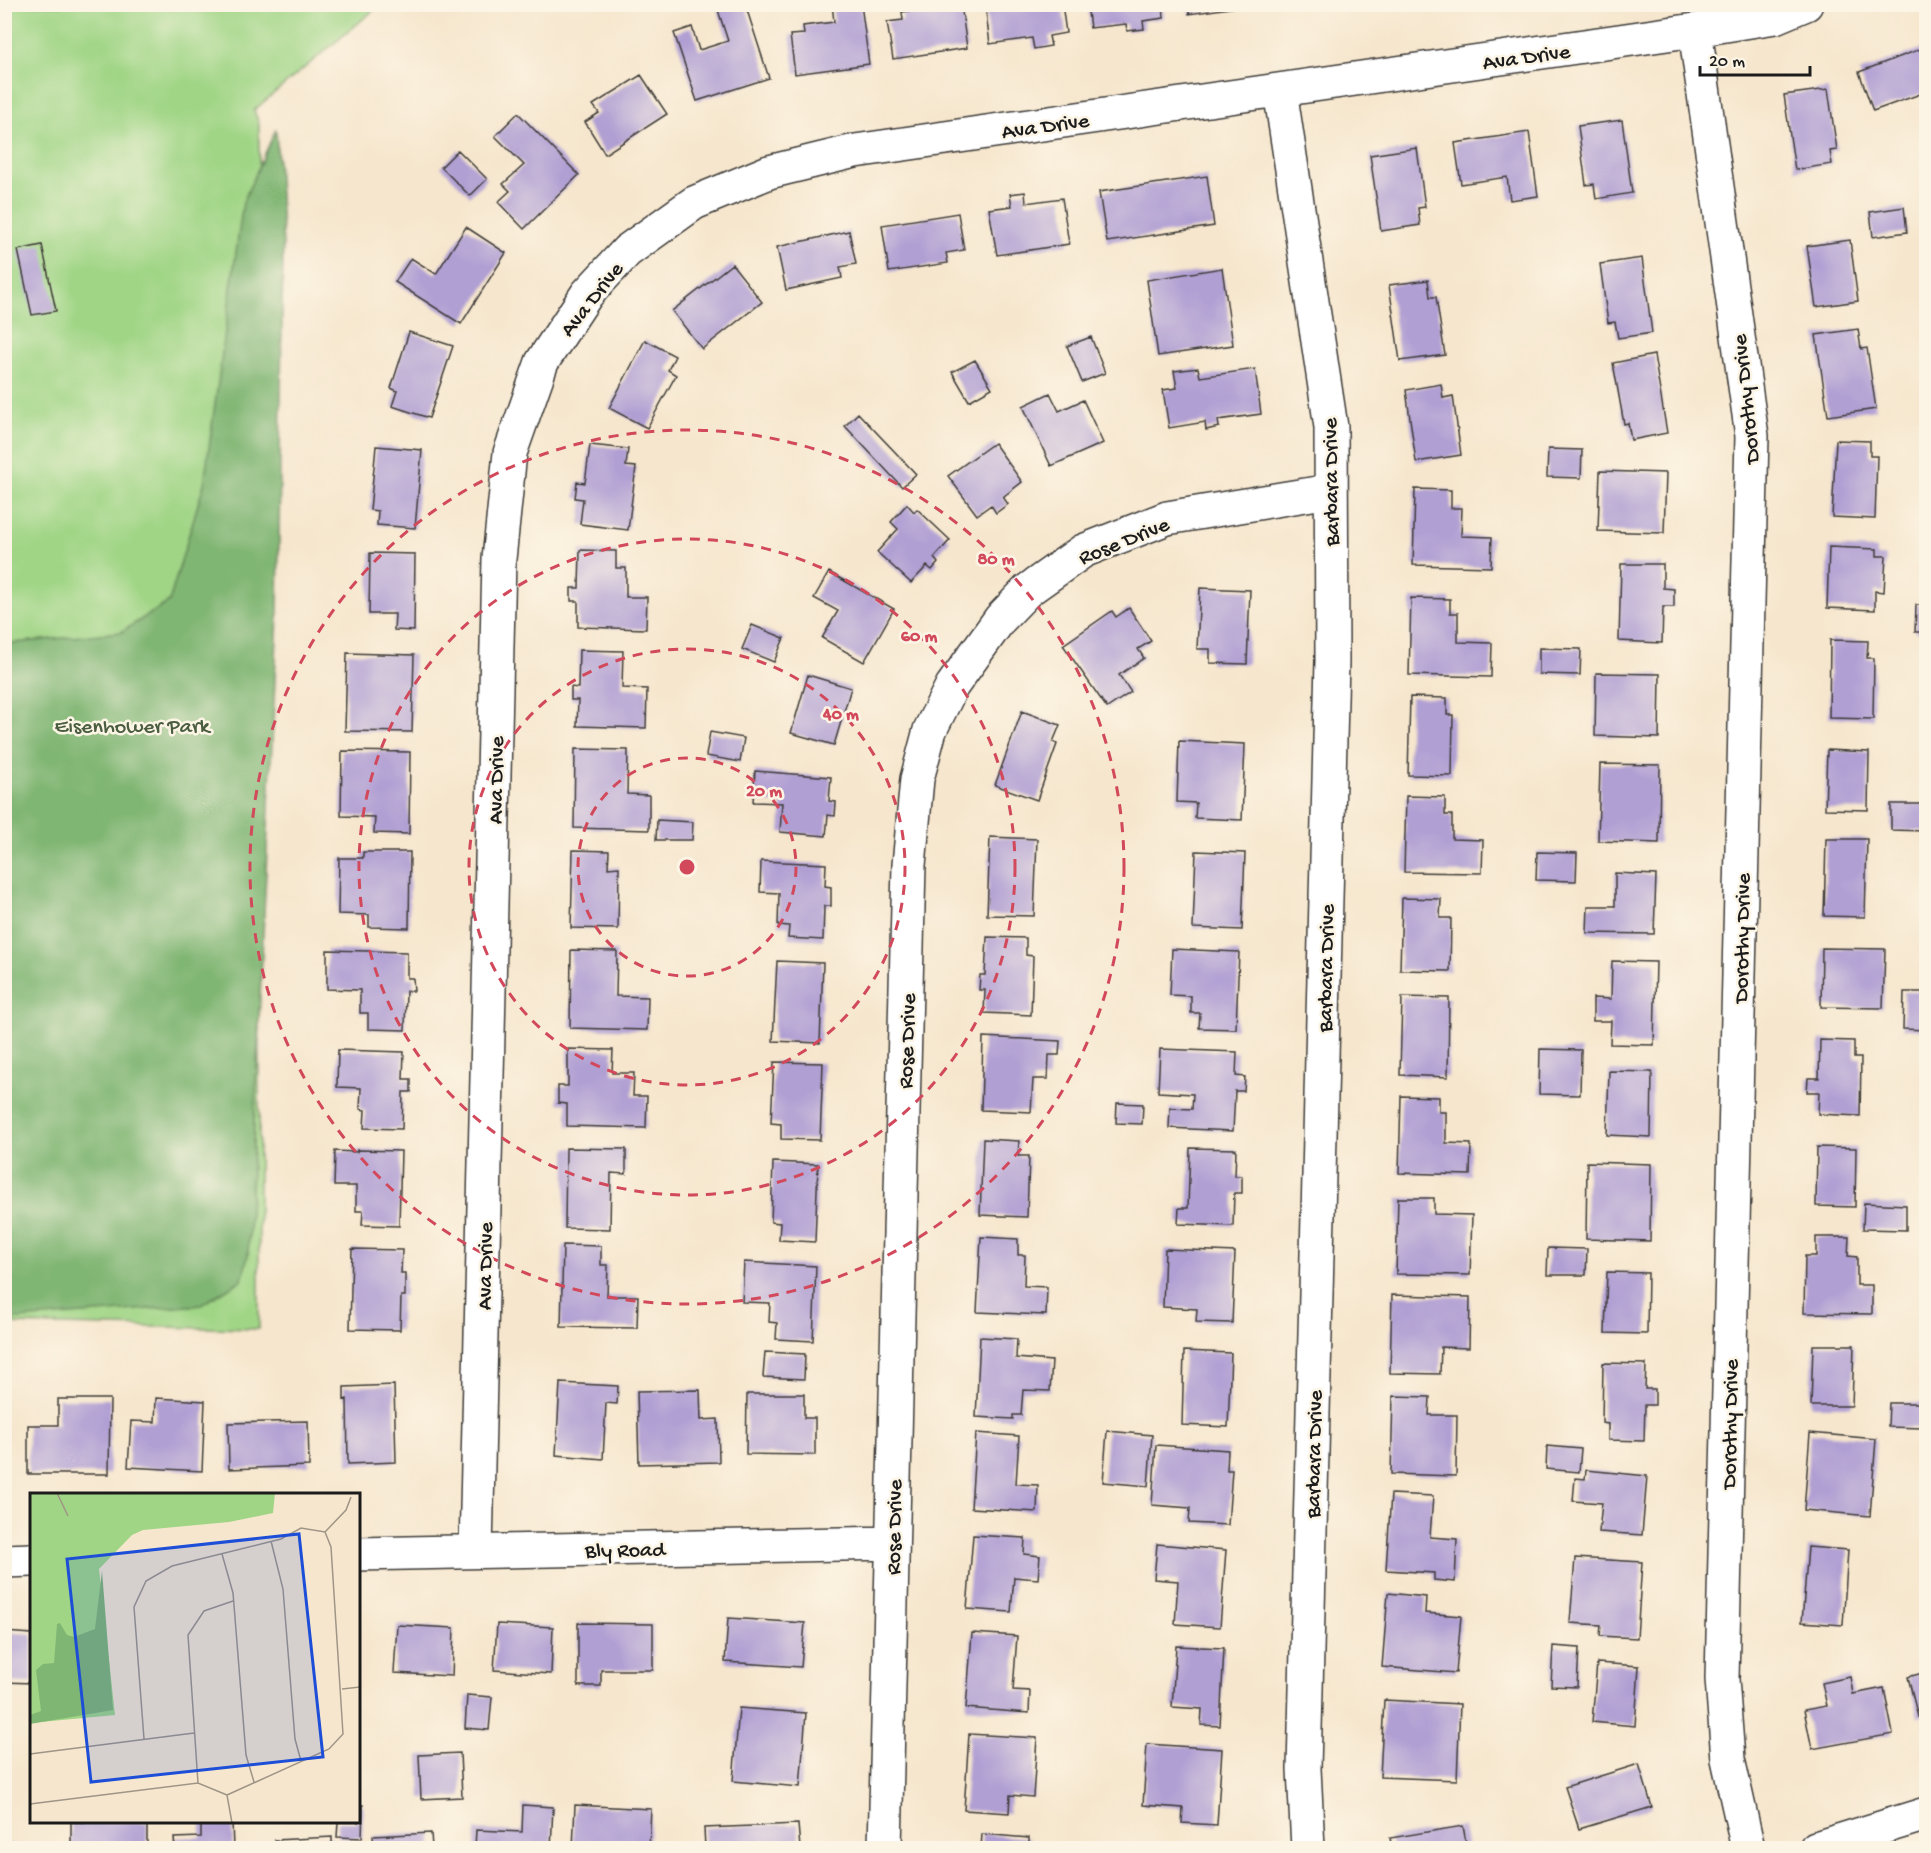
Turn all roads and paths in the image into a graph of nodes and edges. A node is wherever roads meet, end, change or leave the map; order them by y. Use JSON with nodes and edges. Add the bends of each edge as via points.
{"nodes":[{"id":1,"x":1806,"y":4,"type":"edge"},
{"id":2,"x":1695,"y":30,"type":"junction"},
{"id":3,"x":1280,"y":90,"type":"junction"},
{"id":4,"x":1330,"y":492,"type":"junction"},
{"id":5,"x":891,"y":1543,"type":"junction"},
{"id":6,"x":476,"y":1551,"type":"junction"},
{"id":7,"x":360,"y":1554,"type":"edge"},
{"id":8,"x":30,"y":1560,"type":"edge"},
{"id":9,"x":4,"y":1561,"type":"edge"},
{"id":10,"x":1926,"y":1814,"type":"edge"},
{"id":11,"x":885,"y":1848,"type":"edge"},
{"id":12,"x":1308,"y":1848,"type":"edge"},
{"id":13,"x":1748,"y":1848,"type":"edge"},
{"id":14,"x":1816,"y":1848,"type":"edge"}],
"edges":[{"from":1,"to":2,"type":"street","name":"Ava Drive","via":[[1775,17]]},
{"from":2,"to":3,"type":"street","name":"Ava Drive"},
{"from":2,"to":13,"type":"street","name":"Dorothy Drive","via":[[1752,436],[1722,1679],[1728,1759]]},
{"from":3,"to":4,"type":"street","name":"Barbara Drive","via":[[1331,427]]},
{"from":3,"to":6,"type":"street","name":"Ava Drive","via":[[855,151],[769,172],[694,203],[627,251],[587,294],[542,362],[510,453],[499,559]]},
{"from":4,"to":5,"type":"street","name":"Rose Drive","via":[[1167,518],[1083,551],[1028,590],[1000,619],[952,686],[930,730],[917,779],[909,865]]},
{"from":4,"to":12,"type":"street","name":"Barbara Drive","via":[[1332,661],[1304,1769]]},
{"from":5,"to":6,"type":"street","name":"Bly Road"},
{"from":5,"to":11,"type":"street","name":"Rose Drive"},
{"from":6,"to":7,"type":"street","name":"Bly Road"},
{"from":8,"to":9,"type":"street"},
{"from":10,"to":14,"type":"street"}]}
